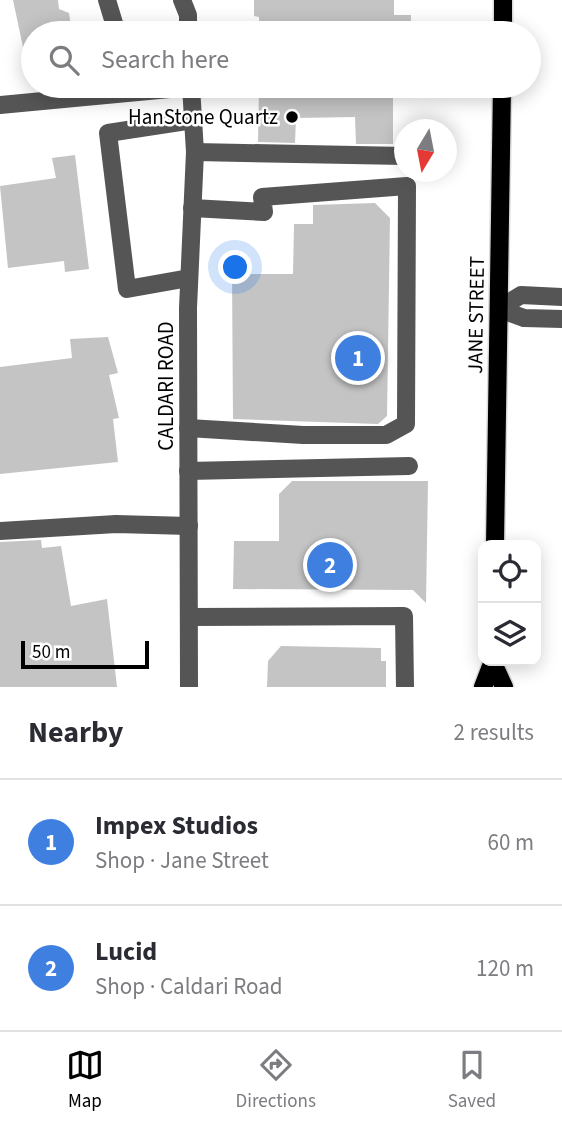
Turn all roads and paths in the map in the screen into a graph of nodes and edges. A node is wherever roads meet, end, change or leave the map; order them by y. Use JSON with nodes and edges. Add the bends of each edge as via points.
{"nodes":[{"id":1,"x":107,"y":0,"type":"edge"},
{"id":2,"x":182,"y":0,"type":"edge"},
{"id":3,"x":503,"y":0,"type":"edge"},
{"id":4,"x":113,"y":21,"type":"edge"},
{"id":5,"x":188,"y":21,"type":"edge"},
{"id":6,"x":503,"y":21,"type":"edge"},
{"id":7,"x":55,"y":98,"type":"edge"},
{"id":8,"x":192,"y":98,"type":"edge"},
{"id":9,"x":502,"y":98,"type":"edge"},
{"id":10,"x":0,"y":105,"type":"edge"},
{"id":11,"x":193,"y":120,"type":"junction"},
{"id":12,"x":195,"y":152,"type":"junction"},
{"id":13,"x":394,"y":156,"type":"edge"},
{"id":14,"x":192,"y":208,"type":"junction"},
{"id":15,"x":190,"y":278,"type":"junction"},
{"id":16,"x":562,"y":297,"type":"edge"},
{"id":17,"x":499,"y":309,"type":"junction"},
{"id":18,"x":562,"y":319,"type":"edge"},
{"id":19,"x":188,"y":428,"type":"junction"},
{"id":20,"x":409,"y":466,"type":"dead end"},
{"id":21,"x":188,"y":471,"type":"junction"},
{"id":22,"x":188,"y":526,"type":"junction"},
{"id":23,"x":0,"y":531,"type":"edge"},
{"id":24,"x":495,"y":540,"type":"edge"},
{"id":25,"x":189,"y":617,"type":"junction"},
{"id":26,"x":491,"y":666,"type":"edge"},
{"id":27,"x":495,"y":666,"type":"edge"},
{"id":28,"x":189,"y":687,"type":"edge"},
{"id":29,"x":405,"y":687,"type":"edge"},
{"id":30,"x":483,"y":687,"type":"edge"},
{"id":31,"x":503,"y":687,"type":"edge"}],
"edges":[{"from":1,"to":4,"type":"street"},
{"from":2,"to":5,"type":"street"},
{"from":3,"to":6,"type":"main road"},
{"from":7,"to":10,"type":"street"},
{"from":8,"to":11,"type":"street","name":"CALDARI ROAD"},
{"from":9,"to":17,"type":"main road","name":"JANE STREET"},
{"from":11,"to":12,"type":"street","name":"CALDARI ROAD"},
{"from":11,"to":15,"type":"street","via":[[108,133],[127,289]]},
{"from":12,"to":13,"type":"street"},
{"from":12,"to":14,"type":"street","name":"CALDARI ROAD"},
{"from":14,"to":15,"type":"street","name":"CALDARI ROAD"},
{"from":14,"to":19,"type":"street","via":[[264,212],[262,197],[407,186],[407,424],[386,435]]},
{"from":15,"to":19,"type":"street","name":"CALDARI ROAD"},
{"from":16,"to":17,"type":"street","via":[[521,295]]},
{"from":17,"to":18,"type":"street","via":[[524,318]]},
{"from":17,"to":24,"type":"main road","name":"JANE STREET"},
{"from":19,"to":21,"type":"street","name":"CALDARI ROAD"},
{"from":20,"to":21,"type":"street"},
{"from":21,"to":22,"type":"street","name":"CALDARI ROAD"},
{"from":22,"to":23,"type":"street","via":[[116,524]]},
{"from":22,"to":25,"type":"street","name":"CALDARI ROAD"},
{"from":25,"to":28,"type":"street","name":"CALDARI ROAD"},
{"from":25,"to":29,"type":"street","via":[[404,616]]},
{"from":26,"to":30,"type":"main road"},
{"from":27,"to":31,"type":"main road"}]}
